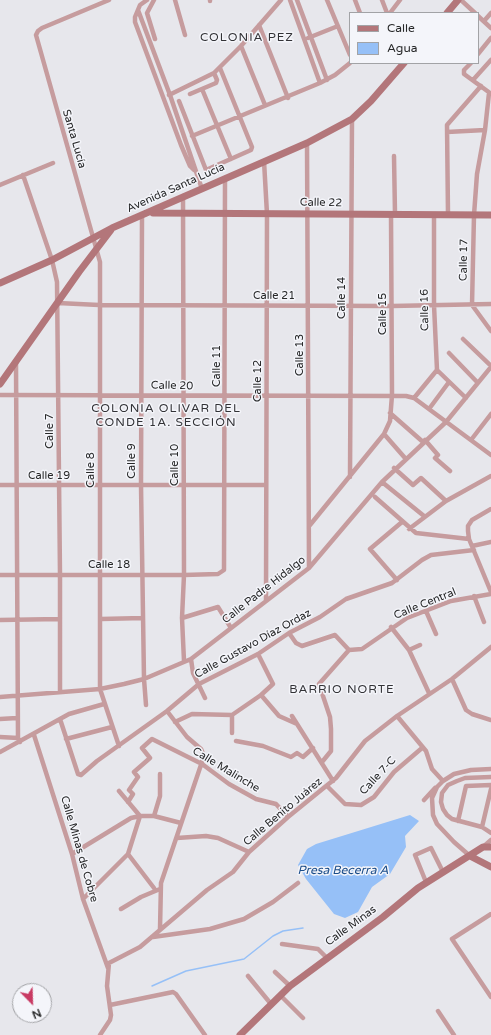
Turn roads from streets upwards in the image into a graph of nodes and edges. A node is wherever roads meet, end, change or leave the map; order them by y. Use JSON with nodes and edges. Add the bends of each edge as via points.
{"nodes":[{"id":1,"x":109,"y":0,"type":"edge"},
{"id":2,"x":146,"y":0,"type":"edge"},
{"id":3,"x":154,"y":0,"type":"edge"},
{"id":4,"x":175,"y":0,"type":"edge"},
{"id":5,"x":281,"y":0,"type":"edge"},
{"id":6,"x":290,"y":0,"type":"edge"},
{"id":7,"x":298,"y":0,"type":"edge"},
{"id":8,"x":327,"y":0,"type":"edge"},
{"id":9,"x":355,"y":0,"type":"edge"},
{"id":10,"x":382,"y":0,"type":"edge"},
{"id":11,"x":400,"y":0,"type":"edge"},
{"id":12,"x":460,"y":0,"type":"edge"},
{"id":13,"x":138,"y":10,"type":"junction"},
{"id":14,"x":360,"y":12,"type":"edge"},
{"id":15,"x":387,"y":12,"type":"edge"},
{"id":16,"x":391,"y":12,"type":"edge"},
{"id":17,"x":448,"y":12,"type":"edge"},
{"id":18,"x":474,"y":12,"type":"edge"},
{"id":19,"x":491,"y":14,"type":"edge"},
{"id":20,"x":479,"y":17,"type":"edge"},
{"id":21,"x":484,"y":21,"type":"junction"},
{"id":22,"x":259,"y":25,"type":"junction"},
{"id":23,"x":338,"y":26,"type":"junction"},
{"id":24,"x":491,"y":28,"type":"edge"},
{"id":25,"x":185,"y":35,"type":"dead end"},
{"id":26,"x":311,"y":37,"type":"junction"},
{"id":27,"x":491,"y":38,"type":"edge"},
{"id":28,"x":155,"y":39,"type":"dead end"},
{"id":29,"x":304,"y":40,"type":"junction"},
{"id":30,"x":242,"y":46,"type":"junction"},
{"id":31,"x":349,"y":53,"type":"edge"},
{"id":32,"x":479,"y":53,"type":"edge"},
{"id":33,"x":491,"y":60,"type":"edge"},
{"id":34,"x":349,"y":64,"type":"edge"},
{"id":35,"x":403,"y":64,"type":"edge"},
{"id":36,"x":469,"y":64,"type":"edge"},
{"id":37,"x":220,"y":68,"type":"junction"},
{"id":38,"x":214,"y":73,"type":"junction"},
{"id":39,"x":327,"y":80,"type":"junction"},
{"id":40,"x":473,"y":80,"type":"junction"},
{"id":41,"x":320,"y":83,"type":"junction"},
{"id":42,"x":481,"y":86,"type":"junction"},
{"id":43,"x":202,"y":89,"type":"junction"},
{"id":44,"x":190,"y":94,"type":"dead end"},
{"id":45,"x":490,"y":94,"type":"edge"},
{"id":46,"x":170,"y":95,"type":"junction"},
{"id":47,"x":164,"y":97,"type":"junction"},
{"id":48,"x":288,"y":98,"type":"junction"},
{"id":49,"x":179,"y":101,"type":"dead end"},
{"id":50,"x":265,"y":105,"type":"junction"},
{"id":51,"x":240,"y":116,"type":"junction"},
{"id":52,"x":352,"y":119,"type":"junction"},
{"id":53,"x":217,"y":125,"type":"junction"},
{"id":54,"x":485,"y":130,"type":"junction"},
{"id":55,"x":446,"y":132,"type":"junction"},
{"id":56,"x":192,"y":136,"type":"junction"},
{"id":57,"x":307,"y":143,"type":"junction"},
{"id":58,"x":394,"y":156,"type":"dead end"},
{"id":59,"x":231,"y":159,"type":"junction"},
{"id":60,"x":264,"y":161,"type":"junction"},
{"id":61,"x":53,"y":163,"type":"dead end"},
{"id":62,"x":194,"y":170,"type":"junction"},
{"id":63,"x":22,"y":176,"type":"junction"},
{"id":64,"x":225,"y":178,"type":"junction"},
{"id":65,"x":0,"y":185,"type":"edge"},
{"id":66,"x":202,"y":189,"type":"junction"},
{"id":67,"x":183,"y":196,"type":"junction"},
{"id":68,"x":151,"y":213,"type":"junction"},
{"id":69,"x":184,"y":213,"type":"junction"},
{"id":70,"x":226,"y":214,"type":"junction"},
{"id":71,"x":267,"y":214,"type":"junction"},
{"id":72,"x":308,"y":214,"type":"junction"},
{"id":73,"x":350,"y":214,"type":"junction"},
{"id":74,"x":393,"y":214,"type":"junction"},
{"id":75,"x":434,"y":215,"type":"junction"},
{"id":76,"x":448,"y":215,"type":"junction"},
{"id":77,"x":474,"y":215,"type":"junction"},
{"id":78,"x":491,"y":215,"type":"edge"},
{"id":79,"x":142,"y":216,"type":"junction"},
{"id":80,"x":112,"y":228,"type":"junction"},
{"id":81,"x":93,"y":238,"type":"junction"},
{"id":82,"x":96,"y":251,"type":"junction"},
{"id":83,"x":52,"y":260,"type":"junction"},
{"id":84,"x":0,"y":283,"type":"edge"},
{"id":85,"x":58,"y":303,"type":"junction"},
{"id":86,"x":491,"y":304,"type":"edge"},
{"id":87,"x":99,"y":305,"type":"junction"},
{"id":88,"x":142,"y":305,"type":"junction"},
{"id":89,"x":182,"y":305,"type":"junction"},
{"id":90,"x":225,"y":305,"type":"junction"},
{"id":91,"x":266,"y":305,"type":"junction"},
{"id":92,"x":309,"y":305,"type":"junction"},
{"id":93,"x":351,"y":305,"type":"junction"},
{"id":94,"x":434,"y":305,"type":"junction"},
{"id":95,"x":472,"y":305,"type":"junction"},
{"id":96,"x":392,"y":306,"type":"junction"},
{"id":97,"x":491,"y":331,"type":"edge"},
{"id":98,"x":463,"y":339,"type":"dead end"},
{"id":99,"x":449,"y":354,"type":"dead end"},
{"id":100,"x":16,"y":362,"type":"junction"},
{"id":101,"x":491,"y":367,"type":"edge"},
{"id":102,"x":437,"y":370,"type":"junction"},
{"id":103,"x":448,"y":382,"type":"junction"},
{"id":104,"x":478,"y":383,"type":"junction"},
{"id":105,"x":0,"y":384,"type":"edge"},
{"id":106,"x":0,"y":394,"type":"edge"},
{"id":107,"x":59,"y":394,"type":"junction"},
{"id":108,"x":100,"y":394,"type":"junction"},
{"id":109,"x":17,"y":395,"type":"junction"},
{"id":110,"x":142,"y":395,"type":"junction"},
{"id":111,"x":226,"y":395,"type":"junction"},
{"id":112,"x":267,"y":395,"type":"junction"},
{"id":113,"x":309,"y":395,"type":"junction"},
{"id":114,"x":350,"y":395,"type":"junction"},
{"id":115,"x":392,"y":395,"type":"junction"},
{"id":116,"x":184,"y":396,"type":"junction"},
{"id":117,"x":414,"y":398,"type":"junction"},
{"id":118,"x":466,"y":398,"type":"junction"},
{"id":119,"x":430,"y":409,"type":"junction"},
{"id":120,"x":390,"y":413,"type":"junction"},
{"id":121,"x":491,"y":414,"type":"edge"},
{"id":122,"x":446,"y":422,"type":"junction"},
{"id":123,"x":384,"y":434,"type":"junction"},
{"id":124,"x":470,"y":440,"type":"junction"},
{"id":125,"x":424,"y":441,"type":"junction"},
{"id":126,"x":491,"y":455,"type":"edge"},
{"id":127,"x":405,"y":458,"type":"junction"},
{"id":128,"x":394,"y":468,"type":"junction"},
{"id":129,"x":450,"y":471,"type":"dead end"},
{"id":130,"x":491,"y":476,"type":"edge"},
{"id":131,"x":350,"y":477,"type":"junction"},
{"id":132,"x":382,"y":482,"type":"junction"},
{"id":133,"x":0,"y":485,"type":"edge"},
{"id":134,"x":17,"y":485,"type":"junction"},
{"id":135,"x":58,"y":485,"type":"junction"},
{"id":136,"x":100,"y":485,"type":"junction"},
{"id":137,"x":141,"y":485,"type":"junction"},
{"id":138,"x":223,"y":485,"type":"junction"},
{"id":139,"x":265,"y":485,"type":"junction"},
{"id":140,"x":183,"y":486,"type":"junction"},
{"id":141,"x":375,"y":497,"type":"dead end"},
{"id":142,"x":446,"y":501,"type":"junction"},
{"id":143,"x":491,"y":509,"type":"edge"},
{"id":144,"x":424,"y":516,"type":"junction"},
{"id":145,"x":402,"y":522,"type":"junction"},
{"id":146,"x":309,"y":525,"type":"junction"},
{"id":147,"x":409,"y":529,"type":"junction"},
{"id":148,"x":469,"y":539,"type":"junction"},
{"id":149,"x":491,"y":542,"type":"edge"},
{"id":150,"x":473,"y":548,"type":"junction"},
{"id":151,"x":310,"y":568,"type":"junction"},
{"id":152,"x":100,"y":574,"type":"junction"},
{"id":153,"x":143,"y":574,"type":"junction"},
{"id":154,"x":218,"y":574,"type":"joint"},
{"id":155,"x":0,"y":575,"type":"edge"},
{"id":156,"x":17,"y":575,"type":"junction"},
{"id":157,"x":60,"y":575,"type":"junction"},
{"id":158,"x":184,"y":575,"type":"junction"},
{"id":159,"x":397,"y":580,"type":"junction"},
{"id":160,"x":491,"y":593,"type":"edge"},
{"id":161,"x":474,"y":596,"type":"junction"},
{"id":162,"x":266,"y":600,"type":"junction"},
{"id":163,"x":426,"y":611,"type":"junction"},
{"id":164,"x":60,"y":618,"type":"junction"},
{"id":165,"x":143,"y":618,"type":"junction"},
{"id":166,"x":182,"y":618,"type":"junction"},
{"id":167,"x":101,"y":619,"type":"junction"},
{"id":168,"x":0,"y":620,"type":"edge"},
{"id":169,"x":18,"y":620,"type":"junction"},
{"id":170,"x":484,"y":622,"type":"dead end"},
{"id":171,"x":392,"y":627,"type":"junction"},
{"id":172,"x":230,"y":628,"type":"junction"},
{"id":173,"x":289,"y":633,"type":"junction"},
{"id":174,"x":436,"y":634,"type":"dead end"},
{"id":175,"x":420,"y":645,"type":"dead end"},
{"id":176,"x":491,"y":647,"type":"edge"},
{"id":177,"x":349,"y":650,"type":"junction"},
{"id":178,"x":409,"y":650,"type":"junction"},
{"id":179,"x":258,"y":654,"type":"junction"},
{"id":180,"x":191,"y":658,"type":"junction"},
{"id":181,"x":184,"y":661,"type":"junction"},
{"id":182,"x":144,"y":679,"type":"junction"},
{"id":183,"x":452,"y":679,"type":"junction"},
{"id":184,"x":198,"y":684,"type":"junction"},
{"id":185,"x":100,"y":689,"type":"junction"},
{"id":186,"x":60,"y":692,"type":"junction"},
{"id":187,"x":429,"y":693,"type":"junction"},
{"id":188,"x":17,"y":695,"type":"junction"},
{"id":189,"x":261,"y":695,"type":"junction"},
{"id":190,"x":0,"y":698,"type":"edge"},
{"id":191,"x":205,"y":698,"type":"dead end"},
{"id":192,"x":104,"y":704,"type":"junction"},
{"id":193,"x":146,"y":705,"type":"dead end"},
{"id":194,"x":167,"y":711,"type":"junction"},
{"id":195,"x":232,"y":715,"type":"junction"},
{"id":196,"x":292,"y":716,"type":"dead end"},
{"id":197,"x":397,"y":716,"type":"junction"},
{"id":198,"x":18,"y":718,"type":"junction"},
{"id":199,"x":0,"y":719,"type":"edge"},
{"id":200,"x":60,"y":720,"type":"junction"},
{"id":201,"x":491,"y":720,"type":"edge"},
{"id":202,"x":175,"y":722,"type":"junction"},
{"id":203,"x":297,"y":724,"type":"junction"},
{"id":204,"x":112,"y":727,"type":"junction"},
{"id":205,"x":232,"y":733,"type":"dead end"},
{"id":206,"x":34,"y":735,"type":"junction"},
{"id":207,"x":0,"y":737,"type":"edge"},
{"id":208,"x":66,"y":739,"type":"junction"},
{"id":209,"x":19,"y":740,"type":"junction"},
{"id":210,"x":236,"y":741,"type":"dead end"},
{"id":211,"x":119,"y":746,"type":"junction"},
{"id":212,"x":313,"y":748,"type":"junction"},
{"id":213,"x":422,"y":748,"type":"junction"},
{"id":214,"x":0,"y":752,"type":"edge"},
{"id":215,"x":322,"y":762,"type":"junction"},
{"id":216,"x":202,"y":764,"type":"junction"},
{"id":217,"x":491,"y":769,"type":"edge"},
{"id":218,"x":160,"y":774,"type":"dead end"},
{"id":219,"x":491,"y":777,"type":"edge"},
{"id":220,"x":443,"y":780,"type":"junction"},
{"id":221,"x":333,"y":781,"type":"junction"},
{"id":222,"x":491,"y":785,"type":"edge"},
{"id":223,"x":327,"y":786,"type":"junction"},
{"id":224,"x":437,"y":787,"type":"junction"},
{"id":225,"x":491,"y":789,"type":"edge"},
{"id":226,"x":119,"y":791,"type":"dead end"},
{"id":227,"x":424,"y":800,"type":"dead end"},
{"id":228,"x":128,"y":802,"type":"junction"},
{"id":229,"x":140,"y":816,"type":"junction"},
{"id":230,"x":154,"y":816,"type":"junction"},
{"id":231,"x":288,"y":816,"type":"junction"},
{"id":232,"x":458,"y":820,"type":"junction"},
{"id":233,"x":181,"y":823,"type":"junction"},
{"id":234,"x":482,"y":826,"type":"junction"},
{"id":235,"x":491,"y":833,"type":"edge"},
{"id":236,"x":177,"y":838,"type":"junction"},
{"id":237,"x":491,"y":840,"type":"edge"},
{"id":238,"x":487,"y":847,"type":"edge"},
{"id":239,"x":249,"y":852,"type":"junction"},
{"id":240,"x":72,"y":854,"type":"junction"},
{"id":241,"x":128,"y":854,"type":"junction"},
{"id":242,"x":470,"y":856,"type":"junction"},
{"id":243,"x":491,"y":867,"type":"edge"},
{"id":244,"x":443,"y":872,"type":"junction"},
{"id":245,"x":426,"y":882,"type":"junction"},
{"id":246,"x":298,"y":883,"type":"dead end"},
{"id":247,"x":154,"y":888,"type":"dead end"},
{"id":248,"x":160,"y":889,"type":"junction"},
{"id":249,"x":83,"y":899,"type":"junction"},
{"id":250,"x":120,"y":909,"type":"dead end"},
{"id":251,"x":491,"y":914,"type":"edge"},
{"id":252,"x":160,"y":929,"type":"junction"},
{"id":253,"x":153,"y":936,"type":"junction"},
{"id":254,"x":282,"y":944,"type":"dead end"},
{"id":255,"x":327,"y":958,"type":"junction"},
{"id":256,"x":108,"y":968,"type":"junction"},
{"id":257,"x":275,"y":972,"type":"dead end"},
{"id":258,"x":248,"y":976,"type":"dead end"},
{"id":259,"x":290,"y":986,"type":"junction"},
{"id":260,"x":491,"y":987,"type":"edge"},
{"id":261,"x":486,"y":991,"type":"junction"},
{"id":262,"x":280,"y":995,"type":"junction"},
{"id":263,"x":491,"y":997,"type":"edge"},
{"id":264,"x":272,"y":1004,"type":"junction"},
{"id":265,"x":110,"y":1005,"type":"junction"},
{"id":266,"x":438,"y":1011,"type":"dead end"},
{"id":267,"x":303,"y":1018,"type":"dead end"},
{"id":268,"x":100,"y":1035,"type":"edge"},
{"id":269,"x":205,"y":1035,"type":"edge"},
{"id":270,"x":240,"y":1035,"type":"edge"},
{"id":271,"x":454,"y":1035,"type":"edge"}],
"edges":[{"from":1,"to":81,"type":"street","name":"Santa Lucía","via":[[36,32]]},
{"from":2,"to":13,"type":"street"},
{"from":3,"to":28,"type":"street","via":[[147,13]]},
{"from":4,"to":25,"type":"street"},
{"from":5,"to":22,"type":"street"},
{"from":6,"to":29,"type":"street"},
{"from":7,"to":26,"type":"street"},
{"from":8,"to":23,"type":"street"},
{"from":9,"to":14,"type":"street"},
{"from":10,"to":15,"type":"street"},
{"from":11,"to":16,"type":"street"},
{"from":12,"to":17,"type":"street"},
{"from":12,"to":18,"type":"street"},
{"from":13,"to":46,"type":"street"},
{"from":13,"to":47,"type":"street","via":[[135,22]]},
{"from":19,"to":21,"type":"street"},
{"from":20,"to":21,"type":"street"},
{"from":21,"to":24,"type":"street"},
{"from":22,"to":30,"type":"street"},
{"from":22,"to":48,"type":"street"},
{"from":23,"to":26,"type":"street"},
{"from":23,"to":31,"type":"street"},
{"from":26,"to":29,"type":"street"},
{"from":26,"to":39,"type":"street"},
{"from":27,"to":32,"type":"street"},
{"from":29,"to":41,"type":"street"},
{"from":30,"to":37,"type":"street"},
{"from":30,"to":50,"type":"street"},
{"from":33,"to":40,"type":"street"},
{"from":34,"to":39,"type":"street"},
{"from":35,"to":52,"type":"street","name":"Avenida Santa Lucía"},
{"from":36,"to":40,"type":"street","via":[[464,73]]},
{"from":37,"to":38,"type":"street"},
{"from":37,"to":51,"type":"street"},
{"from":38,"to":43,"type":"street","via":[[217,82]]},
{"from":38,"to":46,"type":"street"},
{"from":39,"to":41,"type":"street"},
{"from":40,"to":42,"type":"street"},
{"from":41,"to":48,"type":"street"},
{"from":42,"to":45,"type":"street"},
{"from":42,"to":55,"type":"street","via":[[448,122]]},
{"from":43,"to":44,"type":"street"},
{"from":43,"to":53,"type":"street"},
{"from":45,"to":54,"type":"street","name":"Calle 17"},
{"from":46,"to":47,"type":"street"},
{"from":46,"to":62,"type":"street"},
{"from":47,"to":62,"type":"street","via":[[181,145]]},
{"from":48,"to":50,"type":"street"},
{"from":49,"to":56,"type":"street"},
{"from":50,"to":51,"type":"street"},
{"from":51,"to":53,"type":"street"},
{"from":51,"to":59,"type":"street","via":[[252,146],[250,151]]},
{"from":52,"to":57,"type":"street","name":"Avenida Santa Lucía"},
{"from":52,"to":73,"type":"street","name":"Calle 14"},
{"from":53,"to":56,"type":"street"},
{"from":53,"to":59,"type":"street"},
{"from":54,"to":55,"type":"street"},
{"from":54,"to":77,"type":"street","name":"Calle 17","via":[[477,174]]},
{"from":55,"to":76,"type":"street"},
{"from":56,"to":59,"type":"street","via":[[205,169]]},
{"from":57,"to":60,"type":"street","name":"Avenida Santa Lucía"},
{"from":57,"to":72,"type":"street","name":"Calle 13"},
{"from":58,"to":74,"type":"street","name":"Calle 15"},
{"from":60,"to":64,"type":"street","name":"Avenida Santa Lucía"},
{"from":60,"to":71,"type":"street","name":"Calle 12"},
{"from":61,"to":63,"type":"street"},
{"from":62,"to":66,"type":"street"},
{"from":63,"to":65,"type":"street"},
{"from":63,"to":83,"type":"street","name":"Calle 7"},
{"from":64,"to":66,"type":"street","name":"Avenida Santa Lucía"},
{"from":64,"to":70,"type":"street","name":"Calle 11"},
{"from":66,"to":67,"type":"street","name":"Avenida Santa Lucía"},
{"from":67,"to":68,"type":"street","name":"Avenida Santa Lucía"},
{"from":67,"to":69,"type":"street","name":"Calle 10"},
{"from":68,"to":69,"type":"street","name":"Calle 22"},
{"from":68,"to":79,"type":"street","name":"Avenida Santa Lucía"},
{"from":69,"to":70,"type":"street","name":"Calle 22"},
{"from":69,"to":89,"type":"street","name":"Calle 10"},
{"from":70,"to":71,"type":"street","name":"Calle 22"},
{"from":70,"to":90,"type":"street","name":"Calle 11"},
{"from":71,"to":72,"type":"street","name":"Calle 22"},
{"from":71,"to":91,"type":"street","name":"Calle 12"},
{"from":72,"to":73,"type":"street","name":"Calle 22"},
{"from":72,"to":92,"type":"street","name":"Calle 13"},
{"from":73,"to":74,"type":"street","name":"Calle 22"},
{"from":73,"to":93,"type":"street","name":"Calle 14"},
{"from":74,"to":75,"type":"street","name":"Calle 22"},
{"from":74,"to":96,"type":"street","name":"Calle 15"},
{"from":75,"to":76,"type":"street","name":"Calle 22"},
{"from":75,"to":94,"type":"street","name":"Calle 16"},
{"from":76,"to":77,"type":"street","name":"Calle 22"},
{"from":77,"to":78,"type":"street","name":"Calle 22"},
{"from":77,"to":95,"type":"street","name":"Calle 17"},
{"from":79,"to":80,"type":"street","name":"Avenida Santa Lucía"},
{"from":79,"to":88,"type":"street","name":"Calle 9"},
{"from":80,"to":81,"type":"street","name":"Avenida Santa Lucía"},
{"from":80,"to":82,"type":"street"},
{"from":81,"to":82,"type":"street","name":"Santa Lucía"},
{"from":81,"to":83,"type":"street","name":"Avenida Santa Lucía"},
{"from":82,"to":85,"type":"street"},
{"from":82,"to":87,"type":"street","name":"Calle 8","via":[[100,262]]},
{"from":83,"to":84,"type":"street","name":"Avenida Santa Lucía"},
{"from":83,"to":85,"type":"street","name":"Calle 7"},
{"from":85,"to":87,"type":"street","name":"Calle 21"},
{"from":85,"to":100,"type":"street"},
{"from":85,"to":107,"type":"street","name":"Calle 7"},
{"from":86,"to":95,"type":"street","name":"Calle 21"},
{"from":87,"to":88,"type":"street","name":"Calle 21"},
{"from":87,"to":108,"type":"street","name":"Calle 8"},
{"from":88,"to":89,"type":"street","name":"Calle 21"},
{"from":88,"to":110,"type":"street","name":"Calle 9"},
{"from":89,"to":90,"type":"street","name":"Calle 21"},
{"from":89,"to":116,"type":"street","name":"Calle 10"},
{"from":90,"to":91,"type":"street","name":"Calle 21"},
{"from":90,"to":111,"type":"street","name":"Calle 11"},
{"from":91,"to":92,"type":"street","name":"Calle 21"},
{"from":91,"to":112,"type":"street","name":"Calle 12"},
{"from":92,"to":93,"type":"street","name":"Calle 21"},
{"from":92,"to":113,"type":"street","name":"Calle 13"},
{"from":93,"to":96,"type":"street","name":"Calle 21"},
{"from":93,"to":114,"type":"street","name":"Calle 14"},
{"from":94,"to":95,"type":"street","name":"Calle 21"},
{"from":94,"to":96,"type":"street","name":"Calle 21"},
{"from":94,"to":102,"type":"street","name":"Calle 16"},
{"from":95,"to":97,"type":"street"},
{"from":96,"to":115,"type":"street","name":"Calle 15"},
{"from":98,"to":101,"type":"street"},
{"from":99,"to":104,"type":"street"},
{"from":100,"to":105,"type":"street"},
{"from":100,"to":109,"type":"street"},
{"from":101,"to":104,"type":"street","name":"Calle Padre Hidalgo"},
{"from":102,"to":103,"type":"street"},
{"from":102,"to":117,"type":"street"},
{"from":103,"to":118,"type":"street"},
{"from":103,"to":119,"type":"street"},
{"from":104,"to":118,"type":"street","name":"Calle Padre Hidalgo"},
{"from":106,"to":109,"type":"street","name":"Calle 20"},
{"from":107,"to":108,"type":"street","name":"Calle 20"},
{"from":107,"to":109,"type":"street","name":"Calle 20"},
{"from":107,"to":135,"type":"street","name":"Calle 7"},
{"from":108,"to":110,"type":"street","name":"Calle 20"},
{"from":108,"to":136,"type":"street","name":"Calle 8"},
{"from":109,"to":134,"type":"street"},
{"from":110,"to":116,"type":"street","name":"Calle 20"},
{"from":110,"to":137,"type":"street","name":"Calle 9"},
{"from":111,"to":112,"type":"street","name":"Calle 20"},
{"from":111,"to":116,"type":"street","name":"Calle 20"},
{"from":111,"to":138,"type":"street","name":"Calle 11"},
{"from":112,"to":113,"type":"street","name":"Calle 20"},
{"from":112,"to":139,"type":"street","name":"Calle 12"},
{"from":113,"to":114,"type":"street","name":"Calle 20"},
{"from":113,"to":146,"type":"street","name":"Calle 13"},
{"from":114,"to":115,"type":"street","name":"Calle 20"},
{"from":114,"to":131,"type":"street","name":"Calle 14"},
{"from":115,"to":117,"type":"street","name":"Calle 20"},
{"from":115,"to":120,"type":"street","name":"Calle 15"},
{"from":116,"to":140,"type":"street","name":"Calle 10"},
{"from":117,"to":119,"type":"street"},
{"from":118,"to":122,"type":"street","name":"Calle Padre Hidalgo"},
{"from":119,"to":122,"type":"street"},
{"from":120,"to":123,"type":"street","name":"Calle 15"},
{"from":120,"to":125,"type":"street"},
{"from":121,"to":124,"type":"street"},
{"from":122,"to":124,"type":"street"},
{"from":122,"to":125,"type":"street","name":"Calle Padre Hidalgo"},
{"from":123,"to":127,"type":"street"},
{"from":123,"to":131,"type":"street"},
{"from":124,"to":126,"type":"street"},
{"from":125,"to":127,"type":"street","name":"Calle Padre Hidalgo"},
{"from":125,"to":129,"type":"street","via":[[438,455],[435,458]]},
{"from":127,"to":128,"type":"street","name":"Calle Padre Hidalgo"},
{"from":128,"to":132,"type":"street","name":"Calle Padre Hidalgo"},
{"from":128,"to":142,"type":"street","via":[[413,485],[421,478]]},
{"from":130,"to":142,"type":"street"},
{"from":131,"to":146,"type":"street"},
{"from":132,"to":144,"type":"street"},
{"from":132,"to":151,"type":"street","name":"Calle Padre Hidalgo"},
{"from":133,"to":134,"type":"street","name":"Calle 19"},
{"from":134,"to":135,"type":"street","name":"Calle 19"},
{"from":134,"to":156,"type":"street"},
{"from":135,"to":136,"type":"street","name":"Calle 19"},
{"from":135,"to":157,"type":"street","name":"Calle 7"},
{"from":136,"to":137,"type":"street","name":"Calle 19"},
{"from":136,"to":152,"type":"street","name":"Calle 8"},
{"from":137,"to":140,"type":"street","name":"Calle 19"},
{"from":137,"to":153,"type":"street","name":"Calle 9"},
{"from":138,"to":139,"type":"street","name":"Calle 19"},
{"from":138,"to":140,"type":"street","name":"Calle 19"},
{"from":138,"to":154,"type":"street","name":"Calle 11","via":[[225,568]]},
{"from":139,"to":162,"type":"street","name":"Calle 12"},
{"from":140,"to":158,"type":"street","name":"Calle 10"},
{"from":141,"to":145,"type":"street"},
{"from":142,"to":144,"type":"street"},
{"from":143,"to":148,"type":"street","via":[[472,520],[468,526]]},
{"from":144,"to":147,"type":"street"},
{"from":145,"to":147,"type":"street"},
{"from":145,"to":159,"type":"street","via":[[370,548]]},
{"from":146,"to":151,"type":"street","name":"Calle 13"},
{"from":147,"to":148,"type":"street","via":[[419,534]]},
{"from":148,"to":150,"type":"street"},
{"from":149,"to":150,"type":"street","name":"Calle Gustavo Díaz Ordaz"},
{"from":150,"to":159,"type":"street","name":"Calle Gustavo Díaz Ordaz","via":[[431,556]]},
{"from":150,"to":160,"type":"street"},
{"from":151,"to":162,"type":"street","name":"Calle Padre Hidalgo"},
{"from":152,"to":153,"type":"street","name":"Calle 18"},
{"from":152,"to":157,"type":"street","name":"Calle 18"},
{"from":152,"to":167,"type":"street","name":"Calle 8"},
{"from":153,"to":158,"type":"street","name":"Calle 18"},
{"from":153,"to":165,"type":"street","name":"Calle 9"},
{"from":154,"to":158,"type":"street","name":"Calle 18"},
{"from":155,"to":156,"type":"street","name":"Calle 18"},
{"from":156,"to":157,"type":"street","name":"Calle 18"},
{"from":156,"to":169,"type":"street"},
{"from":157,"to":164,"type":"street","name":"Calle 7"},
{"from":158,"to":166,"type":"street","name":"Calle 10"},
{"from":159,"to":173,"type":"street","name":"Calle Gustavo Díaz Ordaz","via":[[346,599],[320,617]]},
{"from":160,"to":161,"type":"street","name":"Calle Central"},
{"from":161,"to":163,"type":"street","name":"Calle Central","via":[[451,601]]},
{"from":161,"to":170,"type":"street"},
{"from":162,"to":172,"type":"street","name":"Calle Padre Hidalgo"},
{"from":163,"to":171,"type":"street","name":"Calle Central"},
{"from":163,"to":174,"type":"street"},
{"from":164,"to":169,"type":"street"},
{"from":164,"to":186,"type":"street","name":"Calle 7"},
{"from":165,"to":167,"type":"street"},
{"from":165,"to":182,"type":"street","name":"Calle 9"},
{"from":166,"to":172,"type":"street","via":[[215,607],[220,608]]},
{"from":166,"to":181,"type":"street","name":"Calle 10"},
{"from":167,"to":185,"type":"street","name":"Calle 8"},
{"from":168,"to":169,"type":"street"},
{"from":169,"to":188,"type":"street"},
{"from":171,"to":177,"type":"street","name":"Calle Central","via":[[362,649]]},
{"from":171,"to":178,"type":"street"},
{"from":172,"to":180,"type":"street","name":"Calle Padre Hidalgo"},
{"from":173,"to":177,"type":"street","via":[[296,643],[302,646],[335,635]]},
{"from":173,"to":179,"type":"street","name":"Calle Gustavo Díaz Ordaz"},
{"from":175,"to":178,"type":"street"},
{"from":176,"to":183,"type":"street","name":"Calle Benito Juárez"},
{"from":177,"to":215,"type":"street","via":[[319,684],[330,717],[331,729],[330,751]]},
{"from":178,"to":187,"type":"street"},
{"from":179,"to":184,"type":"street","name":"Calle Gustavo Díaz Ordaz"},
{"from":179,"to":189,"type":"street","via":[[273,684]]},
{"from":180,"to":181,"type":"street","name":"Calle Padre Hidalgo"},
{"from":180,"to":184,"type":"street"},
{"from":181,"to":182,"type":"street","name":"Calle Padre Hidalgo"},
{"from":182,"to":185,"type":"street","name":"Calle Padre Hidalgo"},
{"from":182,"to":193,"type":"street","name":"Calle 9"},
{"from":183,"to":187,"type":"street","name":"Calle Benito Juárez"},
{"from":183,"to":201,"type":"street","via":[[466,710]]},
{"from":184,"to":191,"type":"street"},
{"from":184,"to":194,"type":"street","name":"Calle Gustavo Díaz Ordaz"},
{"from":185,"to":186,"type":"street","name":"Calle Padre Hidalgo"},
{"from":185,"to":192,"type":"street","name":"Calle 8"},
{"from":186,"to":188,"type":"street","name":"Calle Padre Hidalgo"},
{"from":187,"to":197,"type":"street","name":"Calle Benito Juárez"},
{"from":188,"to":190,"type":"street","name":"Calle Padre Hidalgo"},
{"from":188,"to":198,"type":"street"},
{"from":189,"to":195,"type":"street"},
{"from":189,"to":203,"type":"street","via":[[279,716]]},
{"from":192,"to":200,"type":"street","via":[[76,711]]},
{"from":192,"to":204,"type":"street","name":"Calle 8"},
{"from":194,"to":202,"type":"street"},
{"from":194,"to":211,"type":"street","name":"Calle Gustavo Díaz Ordaz"},
{"from":195,"to":202,"type":"street","via":[[192,714]]},
{"from":195,"to":205,"type":"street"},
{"from":196,"to":203,"type":"street"},
{"from":197,"to":213,"type":"street"},
{"from":197,"to":221,"type":"street","name":"Calle Benito Juárez","via":[[365,741]]},
{"from":198,"to":199,"type":"street"},
{"from":198,"to":209,"type":"street"},
{"from":200,"to":206,"type":"street"},
{"from":200,"to":208,"type":"street"},
{"from":202,"to":216,"type":"street","via":[[187,737],[202,749]]},
{"from":203,"to":212,"type":"street"},
{"from":204,"to":208,"type":"street"},
{"from":204,"to":211,"type":"street","name":"Calle 8"},
{"from":206,"to":209,"type":"street"},
{"from":206,"to":240,"type":"street","name":"Calle Minas de Cobre"},
{"from":207,"to":209,"type":"street"},
{"from":208,"to":211,"type":"street","name":"Calle Gustavo Díaz Ordaz","via":[[78,774],[82,775]]},
{"from":209,"to":214,"type":"street"},
{"from":210,"to":212,"type":"street","via":[[263,746],[291,757],[297,752],[303,757]]},
{"from":212,"to":215,"type":"street"},
{"from":213,"to":220,"type":"street","via":[[428,755],[432,769]]},
{"from":213,"to":223,"type":"street","name":"Calle 7-C","via":[[394,772],[374,798],[361,805],[345,804]]},
{"from":215,"to":221,"type":"street"},
{"from":216,"to":228,"type":"street","name":"Calle Malinche","via":[[152,739],[142,748],[150,758],[134,772],[138,777],[129,790],[133,794]]},
{"from":216,"to":231,"type":"street","name":"Calle Malinche","via":[[250,796],[276,804]]},
{"from":216,"to":233,"type":"street"},
{"from":217,"to":220,"type":"street","via":[[462,771]]},
{"from":218,"to":230,"type":"street","via":[[160,796]]},
{"from":219,"to":232,"type":"street","via":[[465,778],[448,785],[442,793],[442,809],[446,815]]},
{"from":220,"to":224,"type":"street"},
{"from":221,"to":223,"type":"street","name":"Calle Benito Juárez"},
{"from":222,"to":232,"type":"street","via":[[468,785],[464,788]]},
{"from":223,"to":231,"type":"street","name":"Calle Benito Juárez"},
{"from":224,"to":227,"type":"street"},
{"from":224,"to":242,"type":"street","via":[[431,806],[435,820],[442,831]]},
{"from":225,"to":234,"type":"street"},
{"from":226,"to":228,"type":"street"},
{"from":228,"to":229,"type":"street"},
{"from":229,"to":230,"type":"street"},
{"from":229,"to":240,"type":"street","via":[[125,820]]},
{"from":229,"to":241,"type":"street"},
{"from":230,"to":233,"type":"street"},
{"from":231,"to":239,"type":"street","name":"Calle Benito Juárez"},
{"from":232,"to":234,"type":"street"},
{"from":233,"to":236,"type":"street"},
{"from":234,"to":235,"type":"street"},
{"from":236,"to":239,"type":"street","via":[[218,838]]},
{"from":236,"to":248,"type":"street"},
{"from":237,"to":238,"type":"street","name":"Calle Minas"},
{"from":238,"to":242,"type":"street","name":"Calle Minas"},
{"from":239,"to":252,"type":"street","name":"Calle Benito Juárez","via":[[233,872]]},
{"from":240,"to":249,"type":"street","name":"Calle Minas de Cobre"},
{"from":241,"to":247,"type":"street"},
{"from":241,"to":249,"type":"street"},
{"from":242,"to":243,"type":"street"},
{"from":242,"to":244,"type":"street","name":"Calle Minas"},
{"from":244,"to":245,"type":"street","name":"Calle Minas"},
{"from":244,"to":245,"type":"street","via":[[432,848],[415,857]]},
{"from":245,"to":255,"type":"street","name":"Calle Minas"},
{"from":246,"to":253,"type":"street","via":[[244,919],[210,929]]},
{"from":248,"to":250,"type":"street"},
{"from":248,"to":252,"type":"street"},
{"from":249,"to":256,"type":"street","name":"Calle Minas de Cobre"},
{"from":251,"to":261,"type":"street","via":[[452,939]]},
{"from":252,"to":253,"type":"street","name":"Calle Benito Juárez"},
{"from":253,"to":256,"type":"street","name":"Calle Benito Juárez","via":[[135,951],[112,960]]},
{"from":254,"to":255,"type":"street","via":[[318,949]]},
{"from":255,"to":259,"type":"street","name":"Calle Minas"},
{"from":256,"to":265,"type":"street"},
{"from":257,"to":259,"type":"street"},
{"from":258,"to":264,"type":"street"},
{"from":259,"to":262,"type":"street","name":"Calle Minas"},
{"from":260,"to":261,"type":"street"},
{"from":261,"to":263,"type":"street"},
{"from":262,"to":264,"type":"street","name":"Calle Minas"},
{"from":262,"to":267,"type":"street"},
{"from":264,"to":270,"type":"street","name":"Calle Minas"},
{"from":265,"to":268,"type":"street","via":[[110,1020]]},
{"from":265,"to":269,"type":"street","via":[[170,992],[176,994]]},
{"from":266,"to":271,"type":"street"}]}
